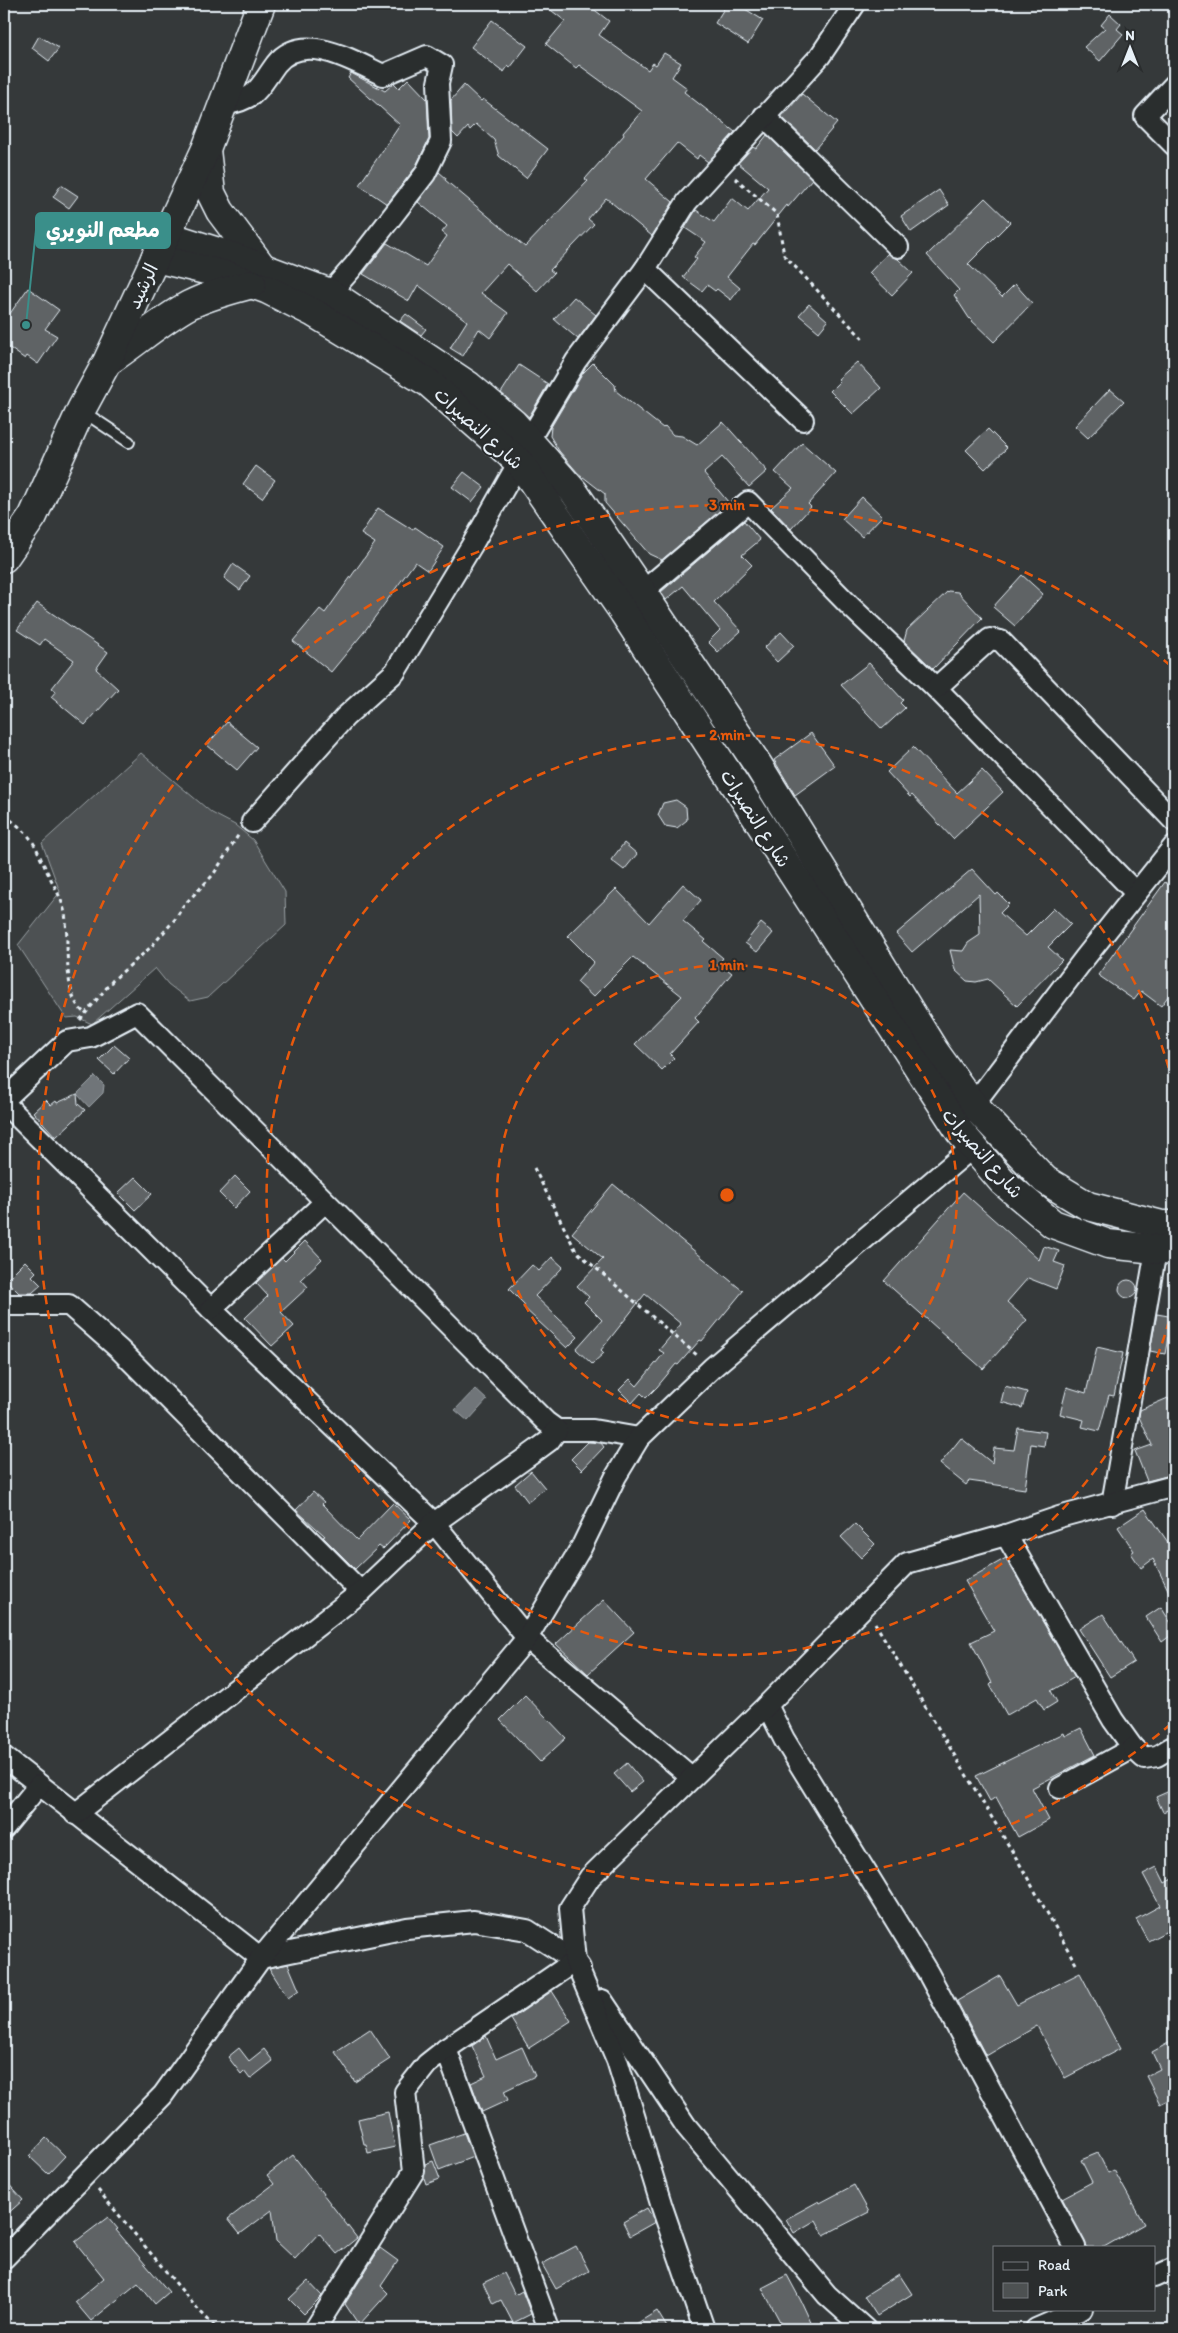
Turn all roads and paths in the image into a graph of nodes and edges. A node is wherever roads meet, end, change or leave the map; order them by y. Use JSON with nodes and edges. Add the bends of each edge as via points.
{"nodes":[{"id":1,"x":261,"y":4,"type":"edge"},
{"id":2,"x":855,"y":4,"type":"edge"},
{"id":3,"x":1174,"y":85,"type":"edge"},
{"id":4,"x":224,"y":104,"type":"junction"},
{"id":5,"x":764,"y":116,"type":"junction"},
{"id":6,"x":1174,"y":145,"type":"edge"},
{"id":7,"x":206,"y":149,"type":"junction"},
{"id":8,"x":722,"y":166,"type":"junction"},
{"id":9,"x":160,"y":246,"type":"junction"},
{"id":10,"x":898,"y":247,"type":"dead end"},
{"id":11,"x":645,"y":269,"type":"junction"},
{"id":12,"x":257,"y":276,"type":"junction"},
{"id":13,"x":330,"y":293,"type":"junction"},
{"id":14,"x":864,"y":340,"type":"dead end"},
{"id":15,"x":107,"y":362,"type":"junction"},
{"id":16,"x":81,"y":410,"type":"junction"},
{"id":17,"x":803,"y":420,"type":"dead end"},
{"id":18,"x":128,"y":442,"type":"dead end"},
{"id":19,"x":524,"y":451,"type":"junction"},
{"id":20,"x":4,"y":558,"type":"edge"},
{"id":21,"x":642,"y":592,"type":"junction"},
{"id":22,"x":936,"y":688,"type":"junction"},
{"id":23,"x":4,"y":815,"type":"edge"},
{"id":24,"x":1174,"y":821,"type":"edge"},
{"id":25,"x":252,"y":822,"type":"joint"},
{"id":26,"x":1174,"y":846,"type":"edge"},
{"id":27,"x":1136,"y":893,"type":"junction"},
{"id":28,"x":85,"y":1013,"type":"junction"},
{"id":29,"x":67,"y":1041,"type":"junction"},
{"id":30,"x":4,"y":1101,"type":"edge"},
{"id":31,"x":973,"y":1106,"type":"junction"},
{"id":32,"x":974,"y":1146,"type":"junction"},
{"id":33,"x":534,"y":1168,"type":"dead end"},
{"id":34,"x":325,"y":1202,"type":"junction"},
{"id":35,"x":1174,"y":1225,"type":"edge"},
{"id":36,"x":1165,"y":1250,"type":"edge"},
{"id":37,"x":4,"y":1303,"type":"edge"},
{"id":38,"x":211,"y":1309,"type":"junction"},
{"id":39,"x":712,"y":1368,"type":"junction"},
{"id":40,"x":557,"y":1430,"type":"junction"},
{"id":41,"x":639,"y":1438,"type":"junction"},
{"id":42,"x":1174,"y":1486,"type":"edge"},
{"id":43,"x":1112,"y":1504,"type":"junction"},
{"id":44,"x":434,"y":1523,"type":"junction"},
{"id":45,"x":1006,"y":1535,"type":"junction"},
{"id":46,"x":361,"y":1592,"type":"junction"},
{"id":47,"x":864,"y":1606,"type":"junction"},
{"id":48,"x":527,"y":1638,"type":"junction"},
{"id":49,"x":767,"y":1705,"type":"junction"},
{"id":50,"x":1174,"y":1746,"type":"edge"},
{"id":51,"x":1133,"y":1748,"type":"junction"},
{"id":52,"x":4,"y":1757,"type":"edge"},
{"id":53,"x":691,"y":1777,"type":"junction"},
{"id":54,"x":39,"y":1785,"type":"junction"},
{"id":55,"x":1060,"y":1788,"type":"dead end"},
{"id":56,"x":75,"y":1814,"type":"junction"},
{"id":57,"x":4,"y":1828,"type":"edge"},
{"id":58,"x":261,"y":1958,"type":"junction"},
{"id":59,"x":575,"y":1961,"type":"junction"},
{"id":60,"x":1076,"y":1964,"type":"dead end"},
{"id":61,"x":446,"y":2049,"type":"junction"},
{"id":62,"x":84,"y":2174,"type":"junction"},
{"id":63,"x":1074,"y":2246,"type":"edge"},
{"id":64,"x":4,"y":2258,"type":"edge"},
{"id":65,"x":1174,"y":2268,"type":"edge"},
{"id":66,"x":1156,"y":2276,"type":"edge"},
{"id":67,"x":1080,"y":2310,"type":"edge"},
{"id":68,"x":217,"y":2329,"type":"edge"},
{"id":69,"x":315,"y":2329,"type":"edge"},
{"id":70,"x":549,"y":2329,"type":"edge"},
{"id":71,"x":704,"y":2329,"type":"edge"},
{"id":72,"x":865,"y":2329,"type":"edge"},
{"id":73,"x":1036,"y":2329,"type":"edge"}],
"edges":[{"from":1,"to":4,"type":"main road","name":"الرشيد"},
{"from":2,"to":5,"type":"street","via":[[820,56]]},
{"from":3,"to":6,"type":"street","via":[[1145,116]]},
{"from":4,"to":7,"type":"main road","name":"الرشيد"},
{"from":4,"to":13,"type":"street","via":[[244,101],[257,92],[278,62],[291,52],[312,48],[342,55],[382,74],[427,56],[442,65],[438,83],[441,141],[425,174]]},
{"from":5,"to":8,"type":"street"},
{"from":5,"to":10,"type":"street"},
{"from":7,"to":9,"type":"main road","name":"الرشيد"},
{"from":7,"to":12,"type":"main road","via":[[210,192]]},
{"from":8,"to":11,"type":"street","via":[[687,202]]},
{"from":8,"to":14,"type":"path","via":[[777,214],[784,255]]},
{"from":9,"to":12,"type":"main road","name":"شارع النصيرات"},
{"from":9,"to":15,"type":"main road","name":"الرشيد"},
{"from":11,"to":17,"type":"street"},
{"from":11,"to":19,"type":"street","via":[[576,361]]},
{"from":12,"to":13,"type":"main road","name":"شارع النصيرات"},
{"from":12,"to":15,"type":"main road","via":[[190,305]]},
{"from":12,"to":19,"type":"main road","name":"شارع النصيرات","via":[[266,289],[314,313],[429,383]]},
{"from":13,"to":19,"type":"main road","name":"شارع النصيرات","via":[[469,386],[513,423]]},
{"from":15,"to":16,"type":"main road","name":"الرشيد"},
{"from":16,"to":18,"type":"lane"},
{"from":16,"to":20,"type":"main road","name":"الرشيد","via":[[33,516]]},
{"from":19,"to":21,"type":"main road","name":"شارع النصيرات","via":[[574,492]]},
{"from":19,"to":25,"type":"street","via":[[395,672],[345,717]]},
{"from":19,"to":32,"type":"main road","name":"شارع النصيرات","via":[[624,613],[945,1111]]},
{"from":21,"to":22,"type":"street","via":[[748,502]]},
{"from":21,"to":31,"type":"main road","name":"شارع النصيرات","via":[[758,765],[935,1052]]},
{"from":22,"to":24,"type":"street","via":[[990,639],[1001,640]]},
{"from":22,"to":27,"type":"street"},
{"from":23,"to":28,"type":"path","via":[[20,826],[34,844],[62,903],[66,915],[73,997],[77,1007]]},
{"from":25,"to":28,"type":"path","via":[[237,835],[213,875],[183,906],[151,947],[113,980]]},
{"from":26,"to":27,"type":"street"},
{"from":27,"to":31,"type":"street"},
{"from":28,"to":29,"type":"path"},
{"from":29,"to":30,"type":"street"},
{"from":29,"to":34,"type":"street","via":[[91,1037],[137,1013]]},
{"from":30,"to":38,"type":"street"},
{"from":31,"to":35,"type":"main road","name":"شارع النصيرات","via":[[1045,1180],[1088,1206],[1162,1225]]},
{"from":32,"to":36,"type":"main road","name":"شارع النصيرات","via":[[1003,1182],[1053,1224],[1108,1244]]},
{"from":32,"to":39,"type":"street"},
{"from":33,"to":39,"type":"path","via":[[576,1251]]},
{"from":34,"to":38,"type":"street"},
{"from":34,"to":40,"type":"street"},
{"from":36,"to":43,"type":"street"},
{"from":37,"to":46,"type":"street","via":[[69,1305],[127,1357]]},
{"from":38,"to":44,"type":"street"},
{"from":39,"to":41,"type":"street"},
{"from":40,"to":41,"type":"street","via":[[593,1430]]},
{"from":40,"to":44,"type":"street","via":[[549,1441]]},
{"from":41,"to":48,"type":"street","via":[[616,1476],[582,1546]]},
{"from":42,"to":43,"type":"street"},
{"from":43,"to":45,"type":"street","via":[[1059,1516]]},
{"from":44,"to":46,"type":"street"},
{"from":44,"to":48,"type":"street"},
{"from":45,"to":47,"type":"street","via":[[906,1563]]},
{"from":45,"to":51,"type":"street","via":[[1113,1720]]},
{"from":46,"to":56,"type":"street"},
{"from":47,"to":49,"type":"street"},
{"from":47,"to":60,"type":"path","via":[[1018,1861]]},
{"from":48,"to":53,"type":"street"},
{"from":48,"to":58,"type":"street"},
{"from":49,"to":53,"type":"street"},
{"from":49,"to":63,"type":"street","via":[[784,1739],[928,1973]]},
{"from":50,"to":51,"type":"street","via":[[1158,1756],[1144,1758]]},
{"from":51,"to":55,"type":"street"},
{"from":52,"to":54,"type":"street"},
{"from":53,"to":59,"type":"street","via":[[590,1877],[570,1908]]},
{"from":54,"to":56,"type":"street"},
{"from":54,"to":57,"type":"street"},
{"from":56,"to":58,"type":"street"},
{"from":58,"to":59,"type":"street","via":[[407,1928],[474,1921],[527,1930]]},
{"from":58,"to":62,"type":"street","via":[[163,2095]]},
{"from":59,"to":61,"type":"street"},
{"from":59,"to":71,"type":"street","via":[[617,2060]]},
{"from":59,"to":72,"type":"street","via":[[686,2126],[827,2295]]},
{"from":61,"to":69,"type":"street","via":[[427,2064],[406,2092],[414,2172]]},
{"from":61,"to":70,"type":"street"},
{"from":62,"to":64,"type":"street"},
{"from":62,"to":68,"type":"path"},
{"from":65,"to":66,"type":"street"},
{"from":67,"to":73,"type":"street"}]}
